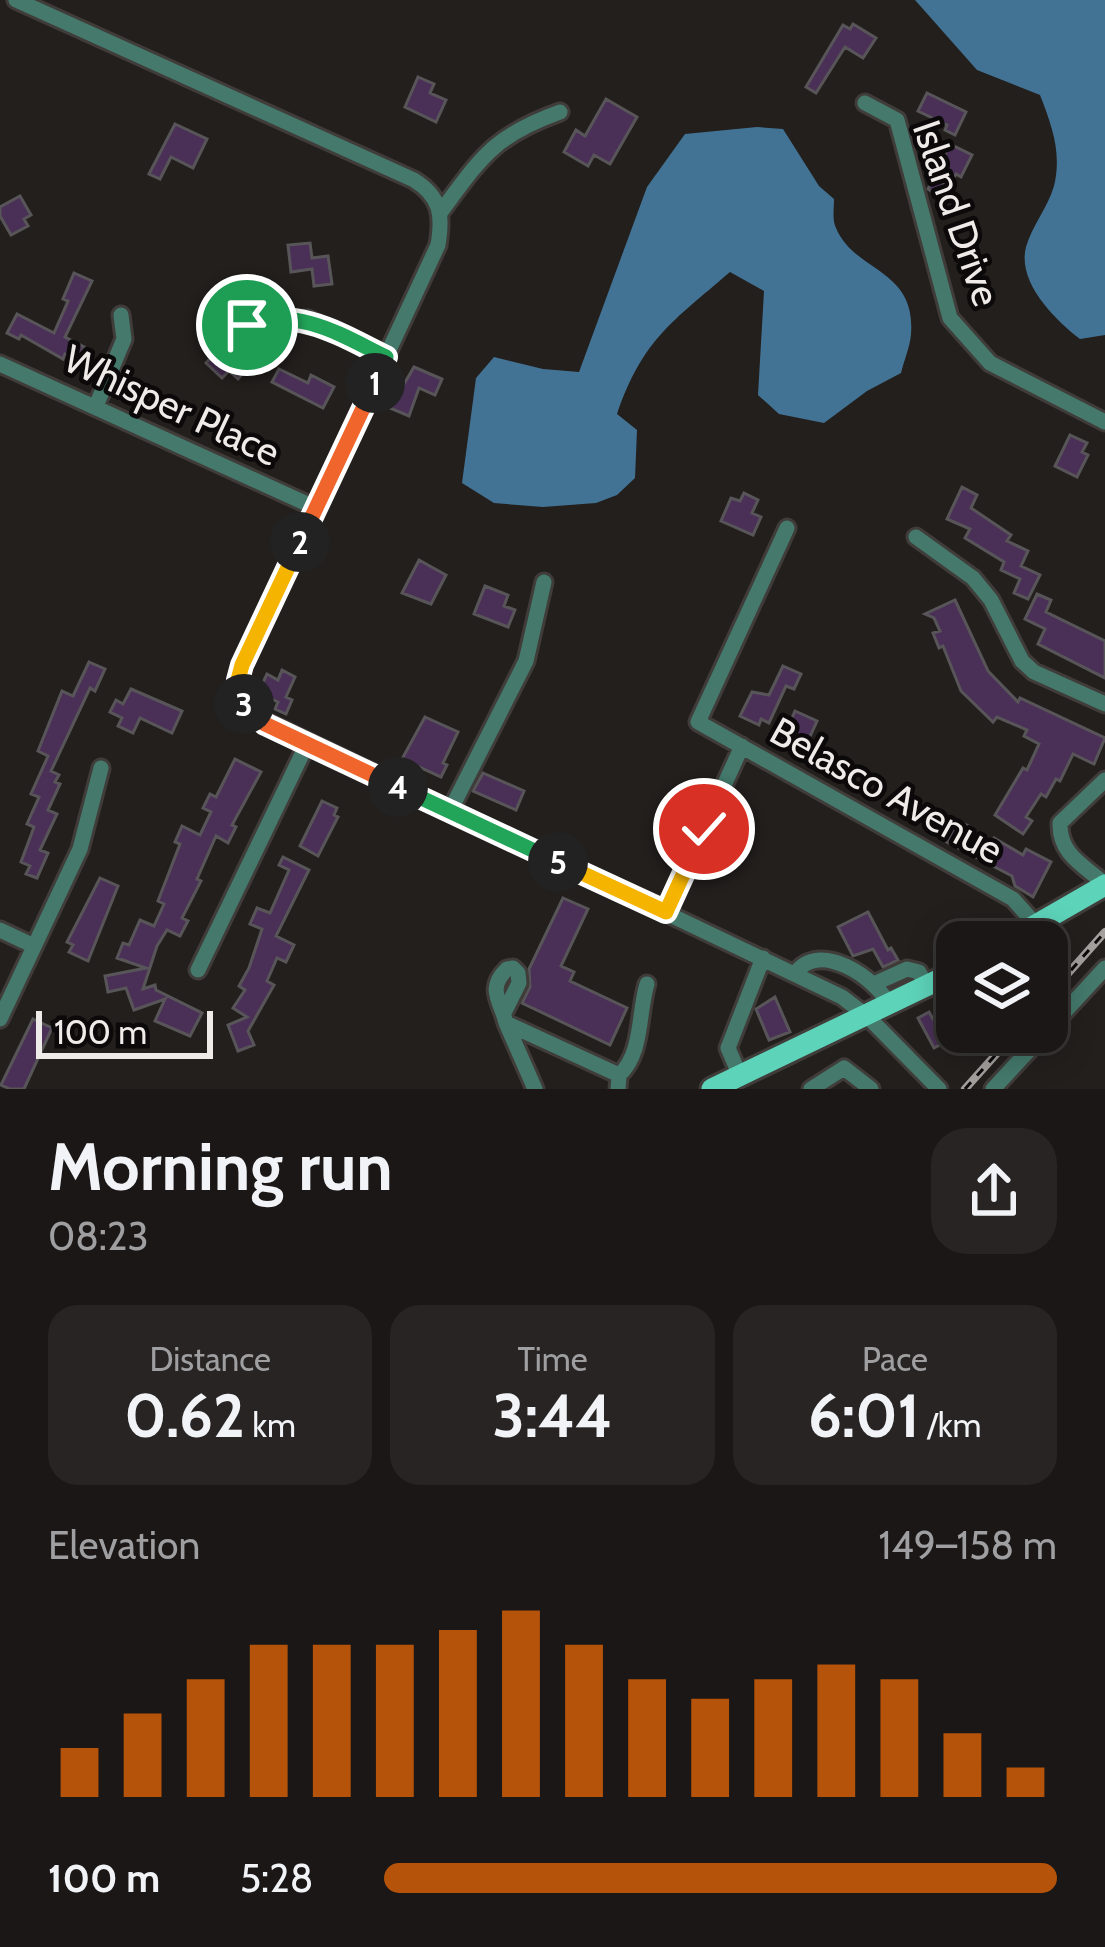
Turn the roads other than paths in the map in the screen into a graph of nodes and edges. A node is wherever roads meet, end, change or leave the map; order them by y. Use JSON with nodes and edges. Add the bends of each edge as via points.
{"nodes":[{"id":1,"x":16,"y":0,"type":"edge"},
{"id":2,"x":865,"y":103,"type":"dead end"},
{"id":3,"x":560,"y":112,"type":"dead end"},
{"id":4,"x":440,"y":213,"type":"junction"},
{"id":5,"x":121,"y":315,"type":"dead end"},
{"id":6,"x":272,"y":322,"type":"dead end"},
{"id":7,"x":386,"y":357,"type":"junction"},
{"id":8,"x":0,"y":364,"type":"edge"},
{"id":9,"x":96,"y":406,"type":"junction"},
{"id":10,"x":1105,"y":422,"type":"edge"},
{"id":11,"x":316,"y":508,"type":"junction"},
{"id":12,"x":787,"y":528,"type":"dead end"},
{"id":13,"x":916,"y":537,"type":"dead end"},
{"id":14,"x":544,"y":582,"type":"dead end"},
{"id":15,"x":1105,"y":704,"type":"edge"},
{"id":16,"x":307,"y":744,"type":"junction"},
{"id":17,"x":742,"y":746,"type":"junction"},
{"id":18,"x":101,"y":768,"type":"dead end"},
{"id":19,"x":1105,"y":780,"type":"edge"},
{"id":20,"x":450,"y":811,"type":"junction"},
{"id":21,"x":1105,"y":884,"type":"edge"},
{"id":22,"x":666,"y":912,"type":"junction"},
{"id":23,"x":1032,"y":921,"type":"edge"},
{"id":24,"x":1043,"y":921,"type":"edge"},
{"id":25,"x":0,"y":930,"type":"edge"},
{"id":26,"x":34,"y":946,"type":"junction"},
{"id":27,"x":763,"y":958,"type":"junction"},
{"id":28,"x":1105,"y":968,"type":"edge"},
{"id":29,"x":199,"y":970,"type":"dead end"},
{"id":30,"x":795,"y":974,"type":"junction"},
{"id":31,"x":936,"y":982,"type":"edge"},
{"id":32,"x":876,"y":983,"type":"junction"},
{"id":33,"x":647,"y":984,"type":"dead end"},
{"id":34,"x":927,"y":987,"type":"junction"},
{"id":35,"x":890,"y":1006,"type":"junction"},
{"id":36,"x":1068,"y":1008,"type":"edge"},
{"id":37,"x":868,"y":1016,"type":"junction"},
{"id":38,"x":0,"y":1019,"type":"edge"},
{"id":39,"x":1026,"y":1053,"type":"edge"},
{"id":40,"x":740,"y":1076,"type":"junction"},
{"id":41,"x":618,"y":1082,"type":"edge"},
{"id":42,"x":536,"y":1089,"type":"edge"},
{"id":43,"x":712,"y":1089,"type":"edge"},
{"id":44,"x":811,"y":1089,"type":"edge"},
{"id":45,"x":871,"y":1089,"type":"edge"},
{"id":46,"x":938,"y":1089,"type":"edge"},
{"id":47,"x":993,"y":1089,"type":"edge"}],
"edges":[{"from":1,"to":4,"type":"street","via":[[414,180]]},
{"from":2,"to":10,"type":"street","name":"Island Drive","via":[[896,118],[950,318],[990,363]]},
{"from":3,"to":4,"type":"street","via":[[501,139]]},
{"from":4,"to":7,"type":"street","via":[[438,244]]},
{"from":5,"to":9,"type":"street","via":[[124,339]]},
{"from":6,"to":7,"type":"street","via":[[315,322]]},
{"from":7,"to":11,"type":"street"},
{"from":8,"to":9,"type":"street","name":"Whisper Place"},
{"from":9,"to":11,"type":"street","name":"Whisper Place"},
{"from":11,"to":16,"type":"street","via":[[238,680],[243,704]]},
{"from":12,"to":17,"type":"street","name":"Belasco Avenue","via":[[698,722]]},
{"from":13,"to":15,"type":"street","via":[[973,578],[1034,672]]},
{"from":14,"to":20,"type":"street","via":[[526,661]]},
{"from":16,"to":20,"type":"street"},
{"from":16,"to":29,"type":"street"},
{"from":17,"to":22,"type":"street"},
{"from":17,"to":23,"type":"street","name":"Belasco Avenue","via":[[1013,899]]},
{"from":18,"to":26,"type":"street","via":[[80,849]]},
{"from":19,"to":21,"type":"street","via":[[1060,823],[1059,837]]},
{"from":20,"to":22,"type":"street"},
{"from":21,"to":24,"type":"main road"},
{"from":22,"to":27,"type":"street"},
{"from":25,"to":26,"type":"street"},
{"from":26,"to":38,"type":"street"},
{"from":27,"to":30,"type":"street"},
{"from":27,"to":40,"type":"street","via":[[728,1048]]},
{"from":28,"to":36,"type":"street"},
{"from":30,"to":32,"type":"street","via":[[812,959]]},
{"from":30,"to":37,"type":"street"},
{"from":31,"to":34,"type":"main road"},
{"from":32,"to":34,"type":"street","via":[[907,969]]},
{"from":32,"to":35,"type":"street"},
{"from":33,"to":41,"type":"street","via":[[636,1045]]},
{"from":34,"to":35,"type":"main road"},
{"from":35,"to":37,"type":"main road"},
{"from":37,"to":40,"type":"main road"},
{"from":37,"to":46,"type":"street"},
{"from":39,"to":47,"type":"street"},
{"from":40,"to":43,"type":"main road"},
{"from":41,"to":42,"type":"street","via":[[505,1018]]},
{"from":44,"to":45,"type":"street","via":[[844,1068]]}]}
